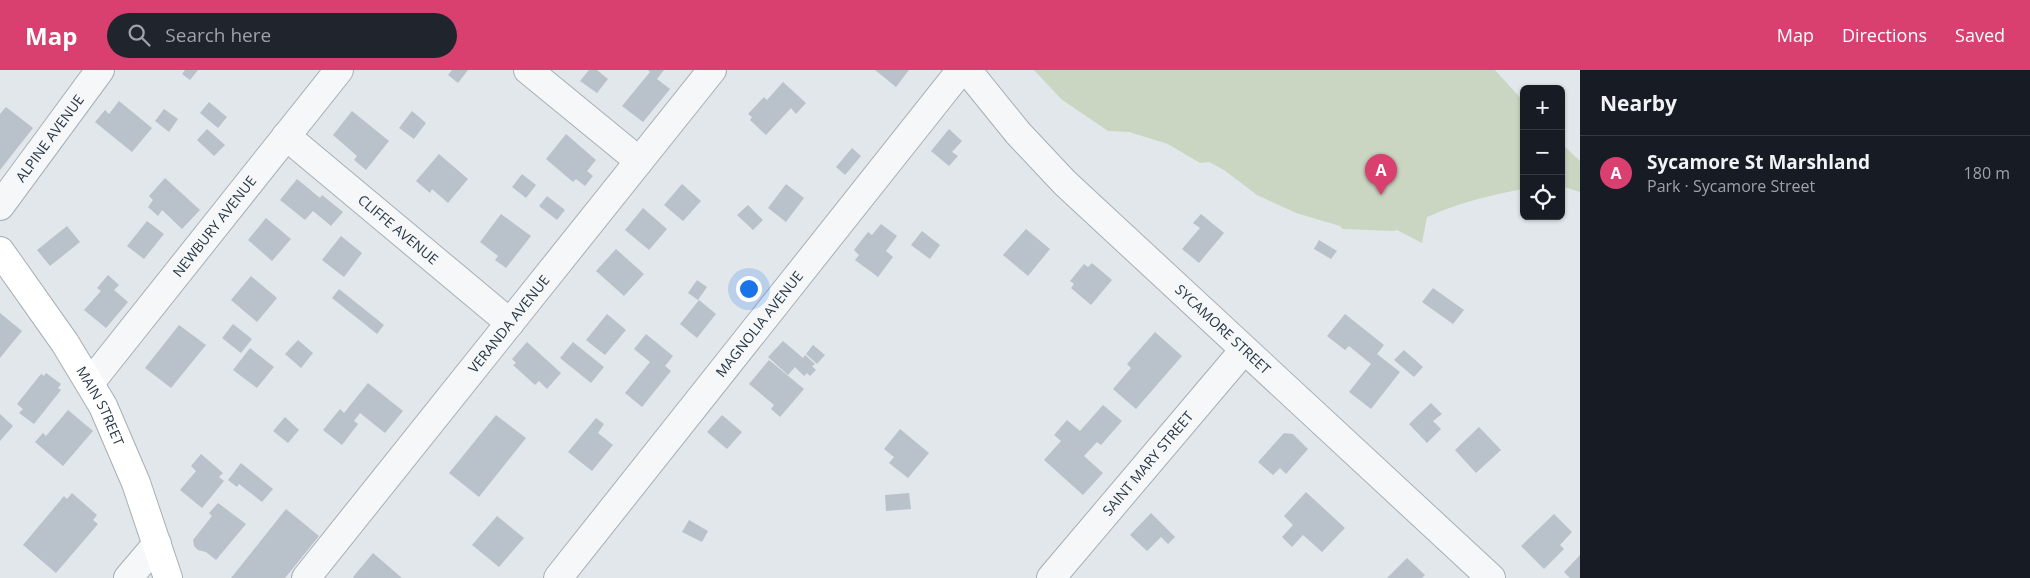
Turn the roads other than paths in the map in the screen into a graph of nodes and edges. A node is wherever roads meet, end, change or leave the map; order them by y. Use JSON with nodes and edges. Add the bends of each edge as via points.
{"nodes":[{"id":1,"x":100,"y":70,"type":"edge"},
{"id":2,"x":339,"y":70,"type":"edge"},
{"id":3,"x":528,"y":70,"type":"edge"},
{"id":4,"x":712,"y":70,"type":"edge"},
{"id":5,"x":961,"y":70,"type":"edge"},
{"id":6,"x":967,"y":70,"type":"edge"},
{"id":7,"x":286,"y":136,"type":"junction"},
{"id":8,"x":639,"y":161,"type":"junction"},
{"id":9,"x":0,"y":206,"type":"edge"},
{"id":10,"x":4,"y":265,"type":"edge"},
{"id":11,"x":510,"y":323,"type":"junction"},
{"id":12,"x":1244,"y":350,"type":"junction"},
{"id":13,"x":90,"y":383,"type":"junction"},
{"id":14,"x":157,"y":544,"type":"junction"},
{"id":15,"x":128,"y":578,"type":"edge"},
{"id":16,"x":168,"y":578,"type":"edge"},
{"id":17,"x":306,"y":578,"type":"edge"},
{"id":18,"x":558,"y":578,"type":"edge"},
{"id":19,"x":1051,"y":578,"type":"edge"},
{"id":20,"x":1491,"y":578,"type":"edge"}],
"edges":[{"from":1,"to":9,"type":"street","name":"ALPINE AVENUE"},
{"from":2,"to":7,"type":"street","name":"NEWBURY AVENUE"},
{"from":3,"to":8,"type":"street"},
{"from":4,"to":8,"type":"street","name":"VERANDA AVENUE"},
{"from":5,"to":18,"type":"street","name":"MAGNOLIA AVENUE"},
{"from":6,"to":12,"type":"street","name":"SYCAMORE STREET","via":[[1018,133],[1065,183]]},
{"from":7,"to":11,"type":"street","name":"CLIFFE AVENUE"},
{"from":7,"to":13,"type":"street","name":"NEWBURY AVENUE"},
{"from":8,"to":11,"type":"street","name":"VERANDA AVENUE"},
{"from":10,"to":13,"type":"main road","name":"MAIN STREET"},
{"from":11,"to":17,"type":"street","name":"VERANDA AVENUE"},
{"from":12,"to":19,"type":"street","name":"SAINT MARY STREET"},
{"from":12,"to":20,"type":"street","name":"SYCAMORE STREET"},
{"from":13,"to":14,"type":"main road","name":"MAIN STREET","via":[[124,452]]},
{"from":14,"to":15,"type":"street"},
{"from":14,"to":16,"type":"main road","name":"MAIN STREET"}]}
